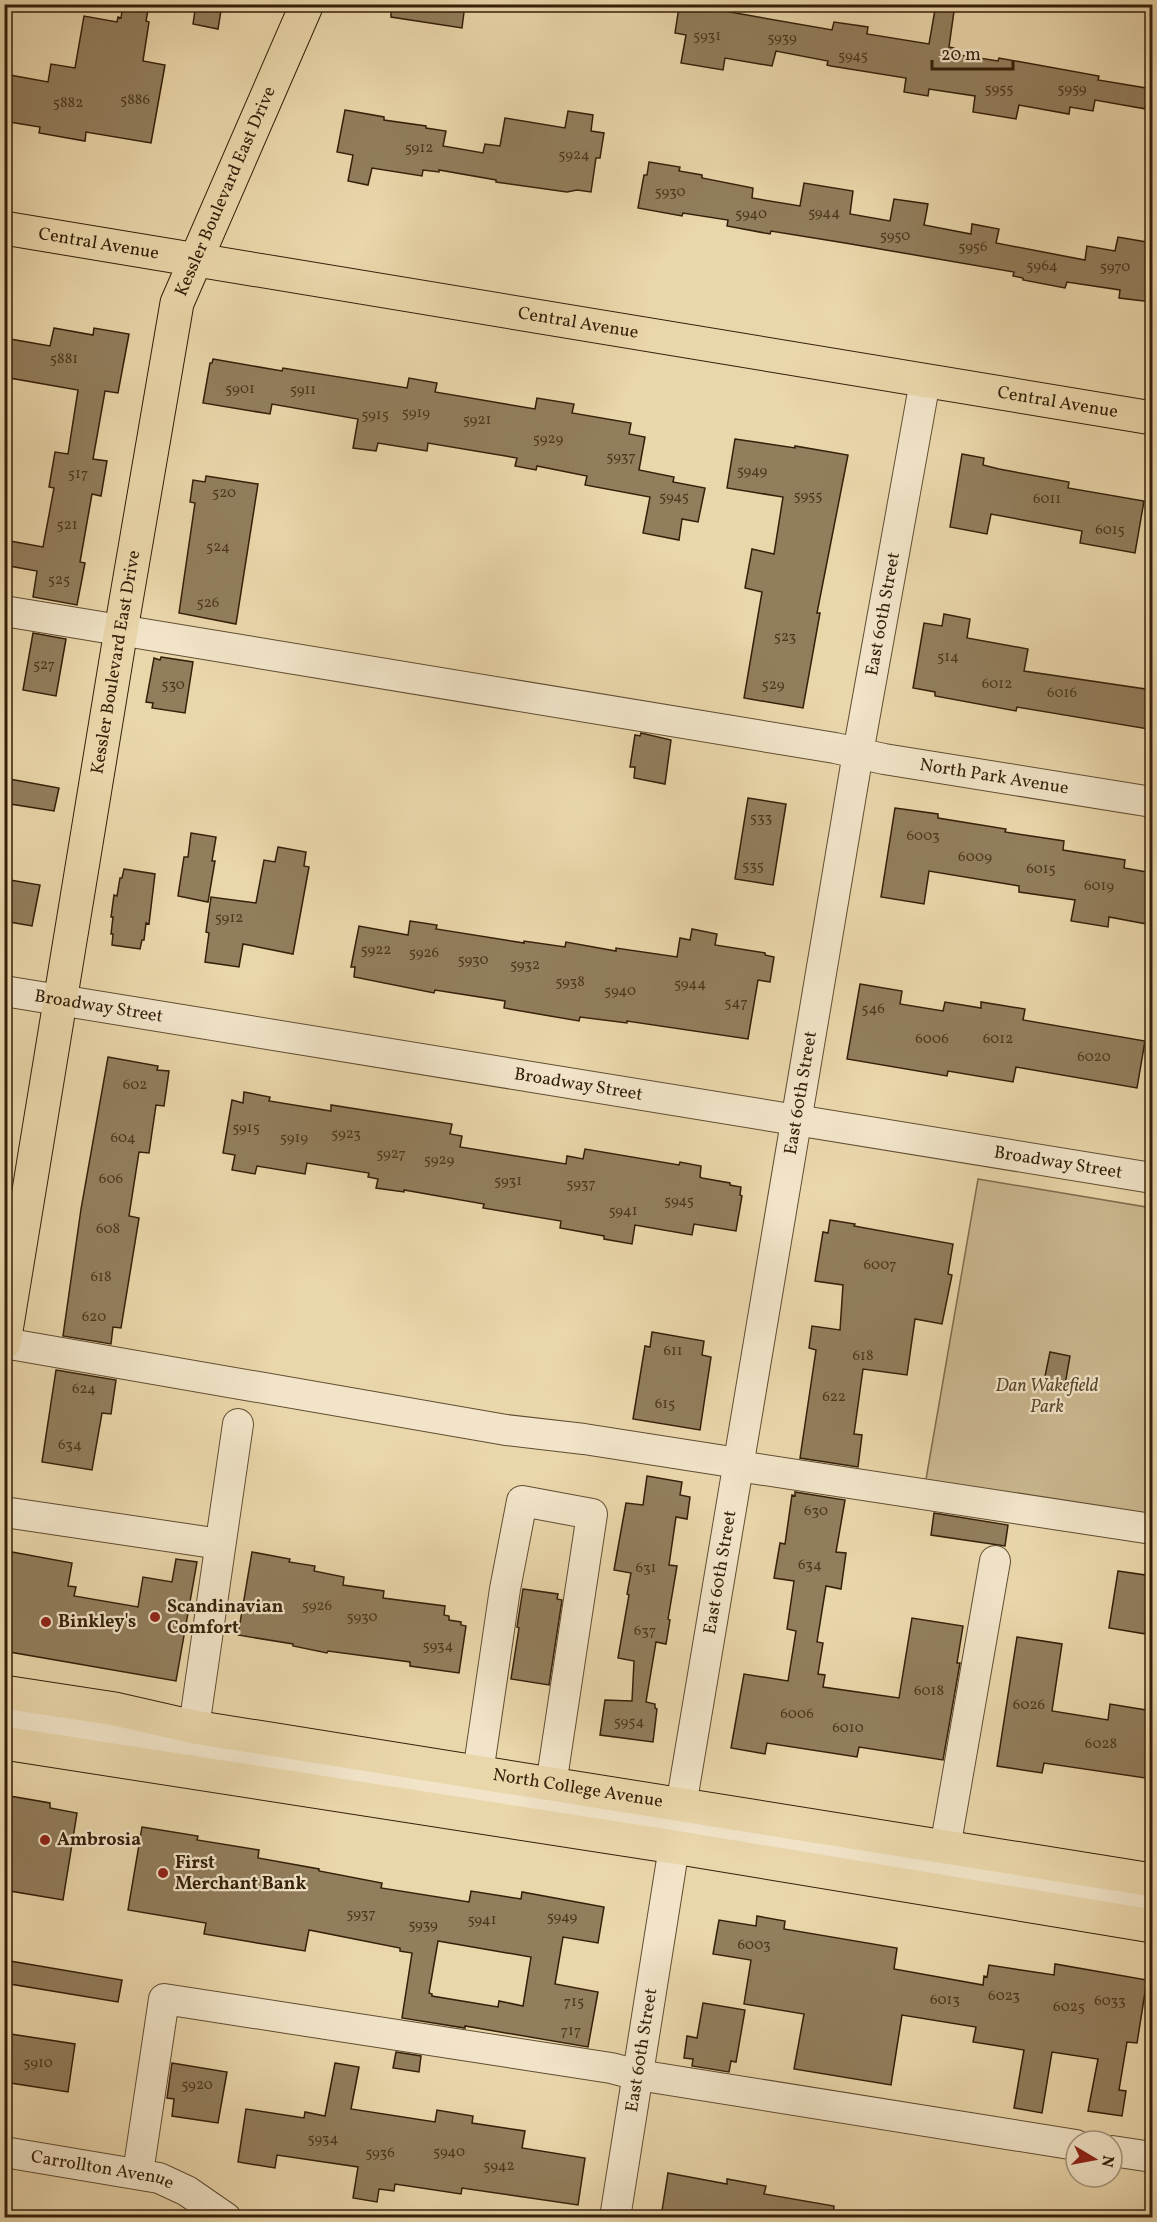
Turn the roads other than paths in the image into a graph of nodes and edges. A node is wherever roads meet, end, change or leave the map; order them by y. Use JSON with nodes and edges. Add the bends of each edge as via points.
{"nodes":[{"id":1,"x":307,"y":4,"type":"edge"},
{"id":2,"x":4,"y":228,"type":"edge"},
{"id":3,"x":195,"y":260,"type":"junction"},
{"id":4,"x":925,"y":381,"type":"junction"},
{"id":5,"x":1152,"y":418,"type":"edge"},
{"id":6,"x":4,"y":611,"type":"edge"},
{"id":7,"x":121,"y":630,"type":"junction"},
{"id":8,"x":846,"y":750,"type":"junction"},
{"id":9,"x":1152,"y":802,"type":"edge"},
{"id":10,"x":4,"y":991,"type":"edge"},
{"id":11,"x":62,"y":1000,"type":"junction"},
{"id":12,"x":796,"y":1120,"type":"junction"},
{"id":13,"x":1152,"y":1178,"type":"edge"},
{"id":14,"x":4,"y":1343,"type":"edge"},
{"id":15,"x":238,"y":1424,"type":"dead end"},
{"id":16,"x":738,"y":1464,"type":"junction"},
{"id":17,"x":4,"y":1512,"type":"edge"},
{"id":18,"x":1152,"y":1529,"type":"edge"},
{"id":19,"x":220,"y":1544,"type":"junction"},
{"id":20,"x":994,"y":1561,"type":"dead end"},
{"id":21,"x":4,"y":1692,"type":"edge"},
{"id":22,"x":4,"y":1719,"type":"edge"},
{"id":23,"x":194,"y":1727,"type":"junction"},
{"id":24,"x":4,"y":1743,"type":"edge"},
{"id":25,"x":478,"y":1773,"type":"junction"},
{"id":26,"x":551,"y":1785,"type":"junction"},
{"id":27,"x":681,"y":1806,"type":"junction"},
{"id":28,"x":674,"y":1847,"type":"junction"},
{"id":29,"x":945,"y":1848,"type":"junction"},
{"id":30,"x":1152,"y":1880,"type":"edge"},
{"id":31,"x":1152,"y":1902,"type":"edge"},
{"id":32,"x":1152,"y":1926,"type":"edge"},
{"id":33,"x":638,"y":2076,"type":"junction"},
{"id":34,"x":1064,"y":2143,"type":"edge"},
{"id":35,"x":4,"y":2152,"type":"edge"},
{"id":36,"x":1124,"y":2153,"type":"edge"},
{"id":37,"x":1152,"y":2157,"type":"edge"},
{"id":38,"x":138,"y":2173,"type":"junction"},
{"id":39,"x":226,"y":2217,"type":"edge"},
{"id":40,"x":615,"y":2217,"type":"edge"}],
"edges":[{"from":1,"to":3,"type":"main road","name":"Kessler Boulevard East Drive"},
{"from":2,"to":3,"type":"main road","name":"Central Avenue"},
{"from":3,"to":4,"type":"main road","name":"Central Avenue"},
{"from":3,"to":7,"type":"main road","name":"Kessler Boulevard East Drive","via":[[177,303]]},
{"from":4,"to":5,"type":"main road","name":"Central Avenue"},
{"from":4,"to":8,"type":"street","name":"East 60th Street"},
{"from":6,"to":7,"type":"street","name":"North Park Avenue"},
{"from":7,"to":8,"type":"street","name":"North Park Avenue"},
{"from":7,"to":11,"type":"main road","name":"Kessler Boulevard East Drive"},
{"from":8,"to":9,"type":"street","name":"North Park Avenue"},
{"from":8,"to":12,"type":"street","name":"East 60th Street"},
{"from":10,"to":11,"type":"street","name":"Broadway Street"},
{"from":11,"to":12,"type":"street","name":"Broadway Street"},
{"from":11,"to":14,"type":"main road","name":"Kessler Boulevard East Drive"},
{"from":12,"to":13,"type":"street","name":"Broadway Street"},
{"from":12,"to":16,"type":"street","name":"East 60th Street"},
{"from":14,"to":16,"type":"street","via":[[506,1430]]},
{"from":15,"to":19,"type":"street"},
{"from":16,"to":18,"type":"street"},
{"from":16,"to":27,"type":"street","name":"East 60th Street"},
{"from":17,"to":19,"type":"street"},
{"from":19,"to":23,"type":"street"},
{"from":20,"to":29,"type":"street"},
{"from":21,"to":23,"type":"main road","name":"North College Avenue","via":[[115,1709]]},
{"from":22,"to":31,"type":"street","name":"North College Avenue"},
{"from":23,"to":25,"type":"main road","name":"North College Avenue"},
{"from":24,"to":28,"type":"main road"},
{"from":25,"to":26,"type":"main road","name":"North College Avenue"},
{"from":25,"to":26,"type":"street","via":[[522,1501],[592,1514]]},
{"from":26,"to":27,"type":"main road","name":"North College Avenue"},
{"from":27,"to":29,"type":"main road","name":"North College Avenue"},
{"from":28,"to":32,"type":"main road"},
{"from":28,"to":33,"type":"street","name":"East 60th Street"},
{"from":29,"to":30,"type":"main road","name":"North College Avenue"},
{"from":33,"to":34,"type":"street"},
{"from":33,"to":38,"type":"street","via":[[611,2068],[164,1999]]},
{"from":33,"to":40,"type":"street","name":"East 60th Street"},
{"from":35,"to":38,"type":"street","name":"Carrollton Avenue"},
{"from":36,"to":37,"type":"street"},
{"from":38,"to":39,"type":"street","name":"Carrollton Avenue","via":[[180,2187]]}]}
